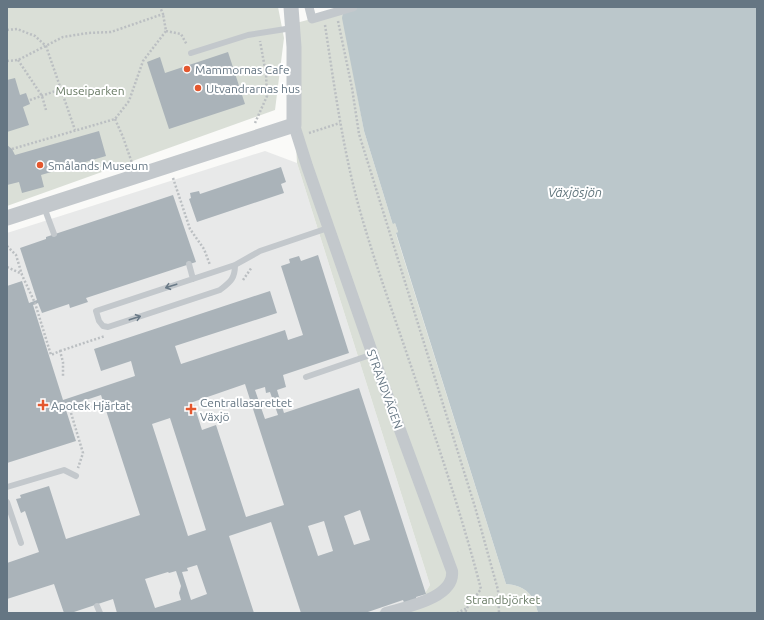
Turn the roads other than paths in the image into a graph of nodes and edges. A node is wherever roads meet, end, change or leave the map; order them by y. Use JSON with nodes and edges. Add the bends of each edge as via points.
{"nodes":[{"id":1,"x":291,"y":7,"type":"edge"},
{"id":2,"x":309,"y":7,"type":"edge"},
{"id":3,"x":354,"y":7,"type":"edge"},
{"id":4,"x":292,"y":28,"type":"junction"},
{"id":5,"x":191,"y":53,"type":"road end"},
{"id":6,"x":296,"y":131,"type":"junction"},
{"id":7,"x":44,"y":205,"type":"junction"},
{"id":8,"x":7,"y":218,"type":"edge"},
{"id":9,"x":328,"y":228,"type":"junction"},
{"id":10,"x":54,"y":234,"type":"dead end"},
{"id":11,"x":189,"y":264,"type":"dead end"},
{"id":12,"x":235,"y":265,"type":"junction"},
{"id":13,"x":193,"y":279,"type":"junction"},
{"id":14,"x":373,"y":354,"type":"junction"},
{"id":15,"x":306,"y":377,"type":"dead end"},
{"id":16,"x":76,"y":476,"type":"road end"},
{"id":17,"x":7,"y":487,"type":"edge"},
{"id":18,"x":7,"y":502,"type":"edge"},
{"id":19,"x":21,"y":543,"type":"dead end"},
{"id":20,"x":97,"y":606,"type":"dead end"},
{"id":21,"x":100,"y":613,"type":"edge"},
{"id":22,"x":386,"y":613,"type":"edge"}],
"edges":[{"from":1,"to":4,"type":"street"},
{"from":2,"to":3,"type":"street","via":[[312,19]]},
{"from":4,"to":5,"type":"lane","via":[[259,33]]},
{"from":4,"to":6,"type":"street"},
{"from":6,"to":7,"type":"street"},
{"from":6,"to":9,"type":"street","name":"STRANDVÄGEN"},
{"from":7,"to":8,"type":"street"},
{"from":7,"to":10,"type":"lane"},
{"from":9,"to":12,"type":"lane","via":[[260,252]]},
{"from":9,"to":14,"type":"street","name":"STRANDVÄGEN"},
{"from":11,"to":13,"type":"lane"},
{"from":12,"to":13,"type":"lane"},
{"from":13,"to":12,"type":"lane","one_way":true,"via":[[96,311],[99,321],[108,327],[220,290],[235,275]]},
{"from":14,"to":15,"type":"lane"},
{"from":14,"to":22,"type":"street","name":"STRANDVÄGEN","via":[[453,575],[450,584],[435,598]]},
{"from":16,"to":17,"type":"lane","via":[[64,470]]},
{"from":18,"to":19,"type":"lane"},
{"from":20,"to":21,"type":"lane"}]}
